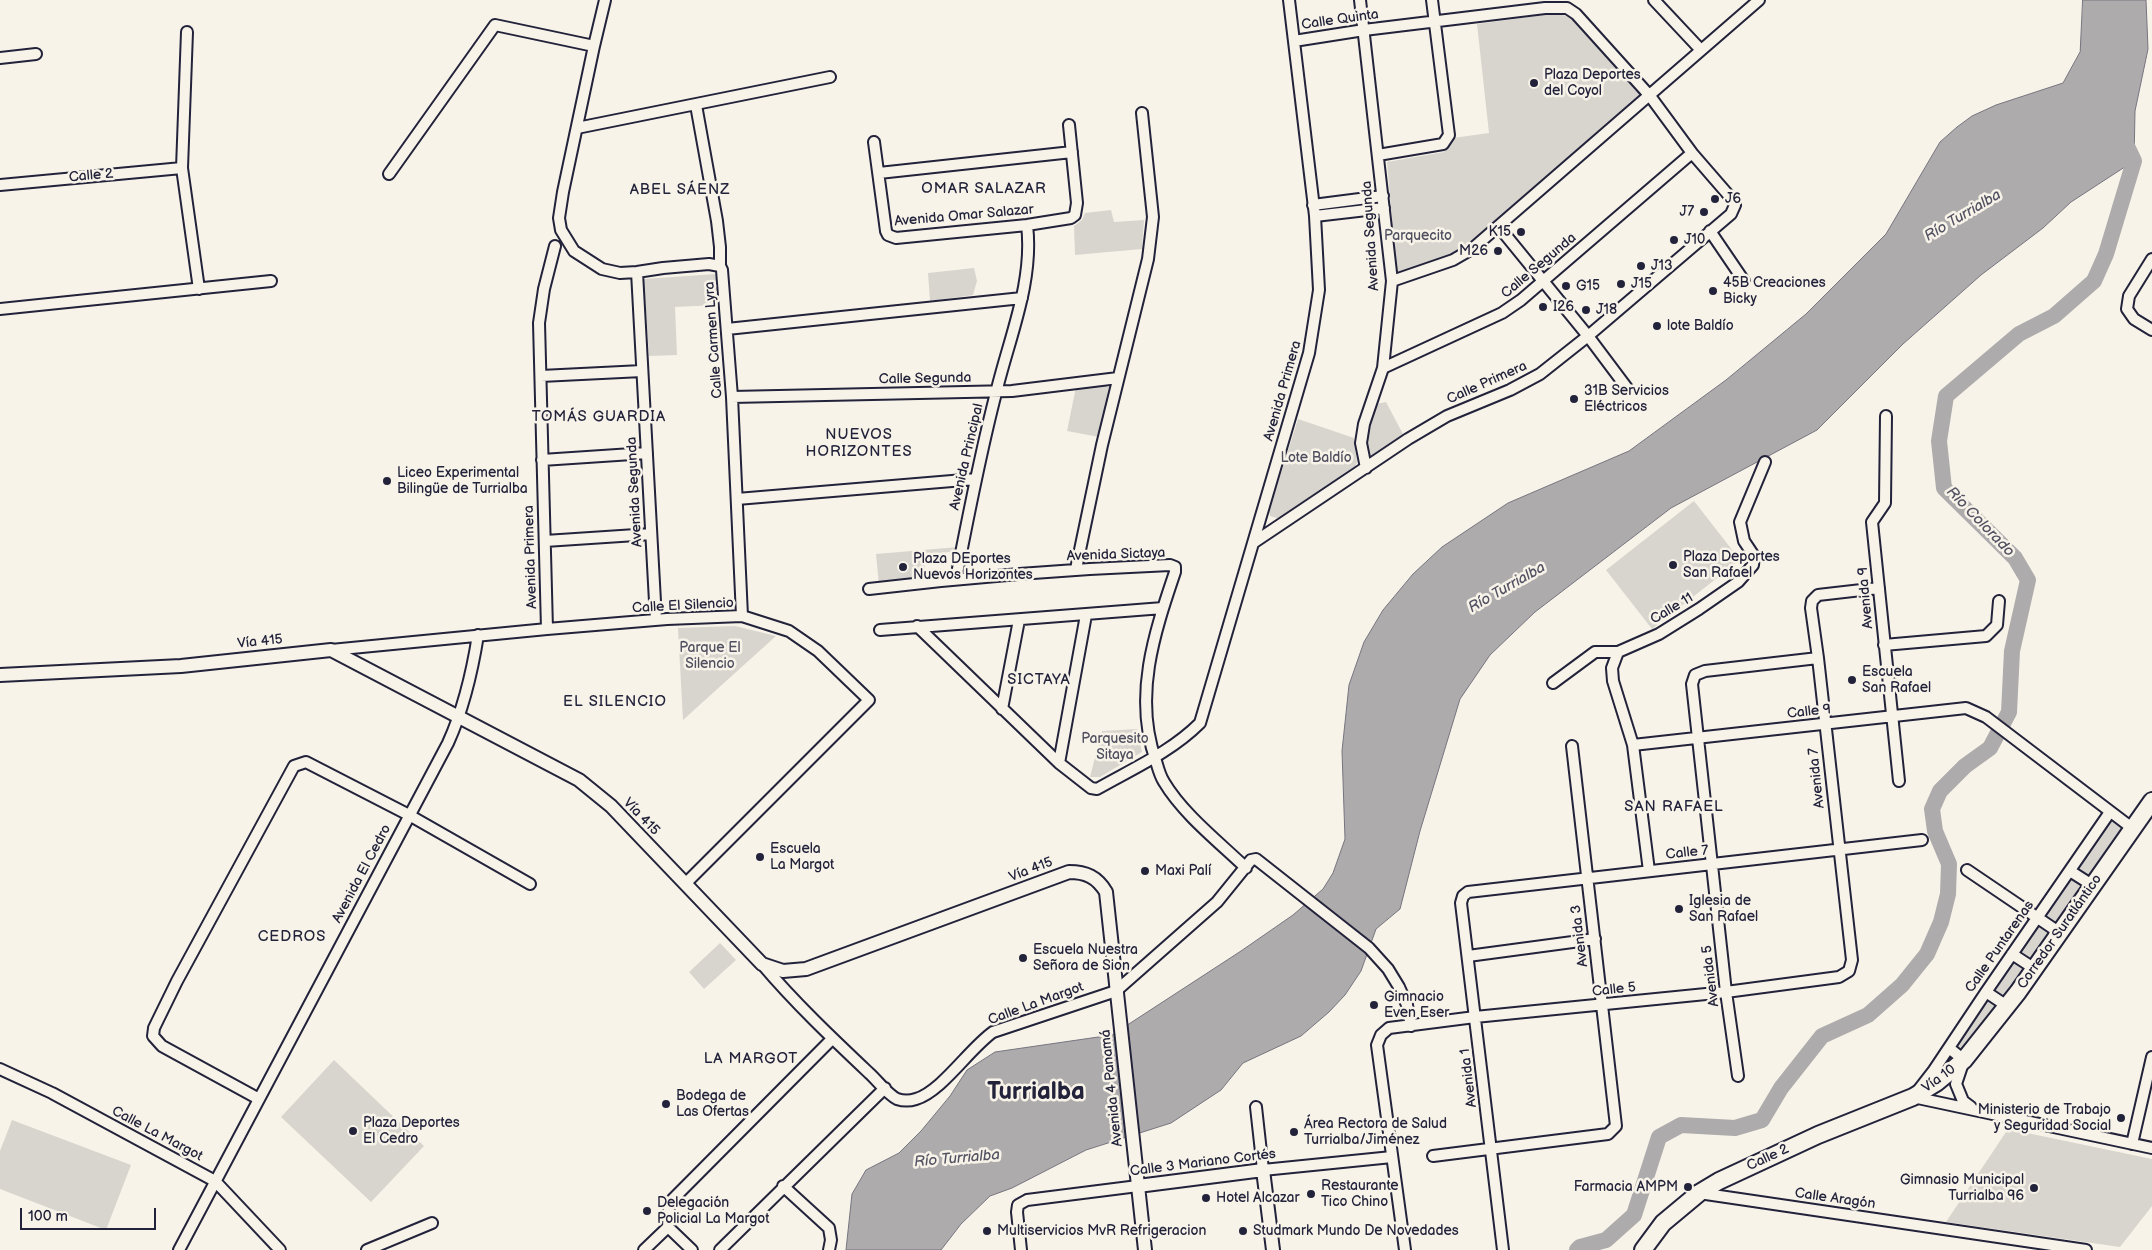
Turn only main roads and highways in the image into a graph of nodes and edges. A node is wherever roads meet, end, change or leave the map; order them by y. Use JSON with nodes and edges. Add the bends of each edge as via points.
{"nodes":[{"id":1,"x":2152,"y":801,"type":"edge"},
{"id":2,"x":1964,"y":1060,"type":"joint"},
{"id":3,"x":1913,"y":1097,"type":"joint"},
{"id":4,"x":1648,"y":1248,"type":"edge"}],
"edges":[{"from":1,"to":2,"type":"main road","name":"Corredor Suratlántico","via":[[2035,969]]},
{"from":2,"to":3,"type":"main road","name":"Vía 10"},
{"from":3,"to":4,"type":"main road","name":"Calle 2","via":[[1818,1135],[1719,1181],[1662,1223]]}]}
